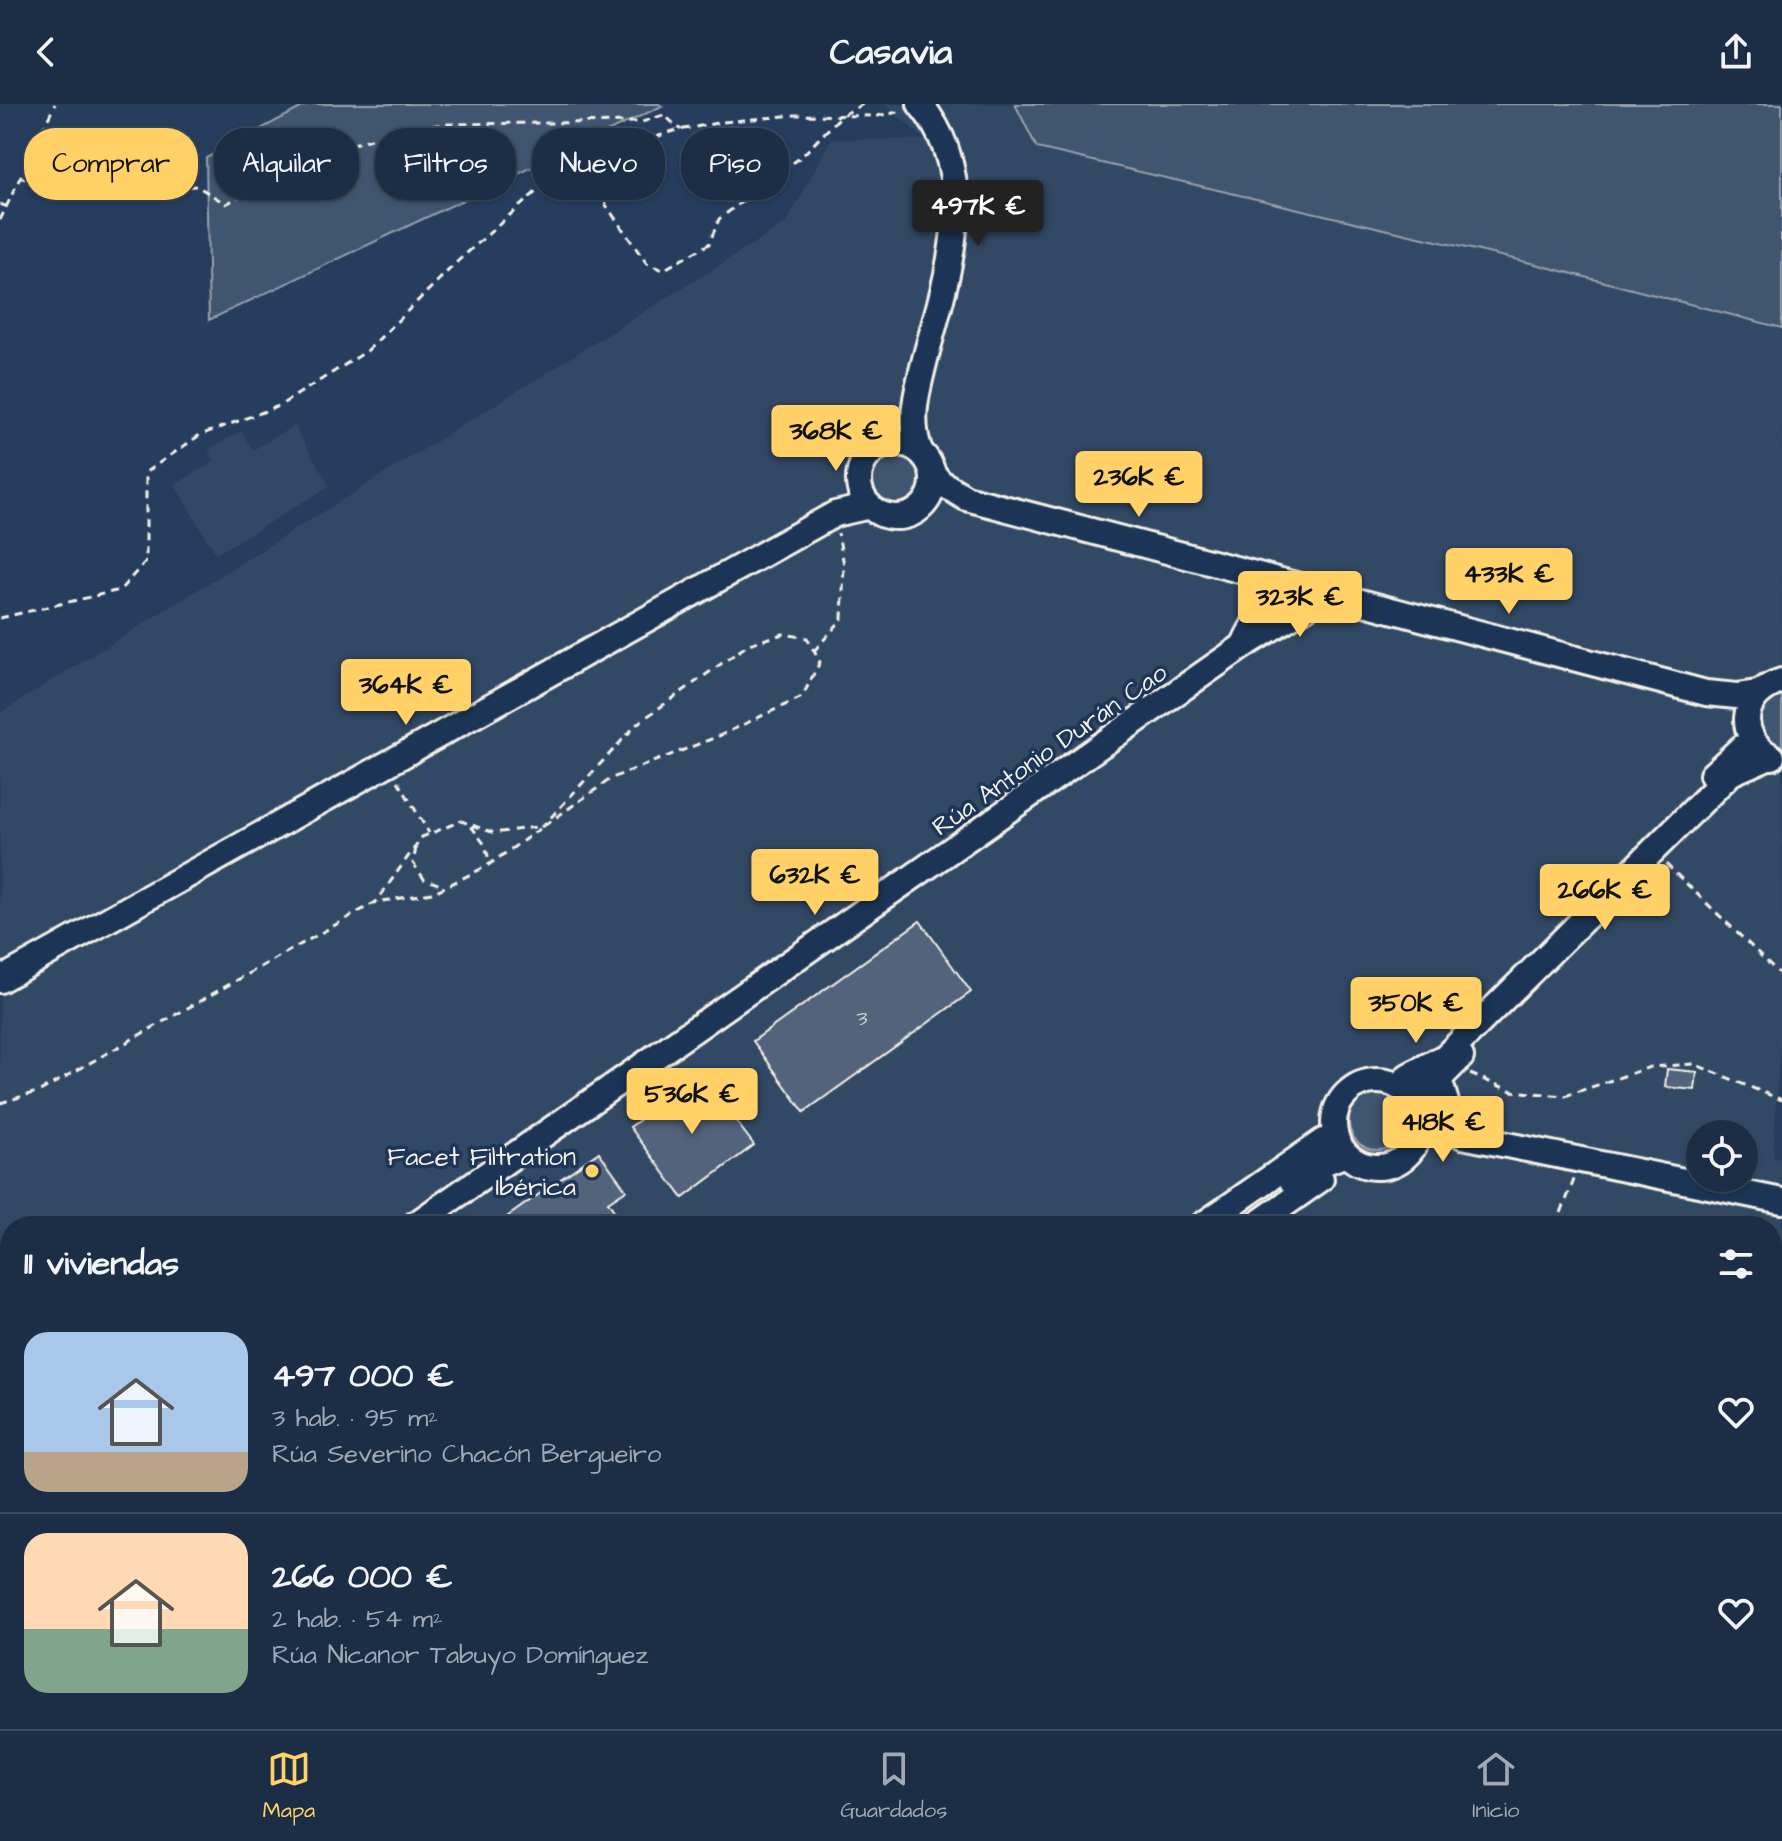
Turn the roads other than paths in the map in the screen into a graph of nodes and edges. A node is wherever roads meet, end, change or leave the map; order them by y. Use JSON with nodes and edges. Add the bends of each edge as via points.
{"nodes":[{"id":1,"x":922,"y":106,"type":"edge"},
{"id":2,"x":914,"y":410,"type":"junction"},
{"id":3,"x":893,"y":443,"type":"junction"},
{"id":4,"x":920,"y":451,"type":"junction"},
{"id":5,"x":933,"y":473,"type":"junction"},
{"id":6,"x":859,"y":481,"type":"junction"},
{"id":7,"x":966,"y":498,"type":"junction"},
{"id":8,"x":924,"y":503,"type":"junction"},
{"id":9,"x":870,"y":506,"type":"junction"},
{"id":10,"x":835,"y":514,"type":"junction"},
{"id":11,"x":1242,"y":571,"type":"junction"},
{"id":12,"x":1299,"y":587,"type":"junction"},
{"id":13,"x":1327,"y":594,"type":"junction"},
{"id":14,"x":1266,"y":620,"type":"junction"},
{"id":15,"x":1782,"y":681,"type":"edge"},
{"id":16,"x":1706,"y":693,"type":"junction"},
{"id":17,"x":1757,"y":693,"type":"junction"},
{"id":18,"x":1757,"y":746,"type":"edge"},
{"id":19,"x":0,"y":980,"type":"edge"},
{"id":20,"x":1446,"y":1066,"type":"junction"},
{"id":21,"x":1410,"y":1095,"type":"junction"},
{"id":22,"x":1328,"y":1131,"type":"junction"},
{"id":23,"x":1463,"y":1136,"type":"junction"},
{"id":24,"x":1411,"y":1150,"type":"junction"},
{"id":25,"x":1351,"y":1158,"type":"junction"},
{"id":26,"x":1310,"y":1168,"type":"junction"},
{"id":27,"x":1782,"y":1201,"type":"edge"},
{"id":28,"x":427,"y":1216,"type":"edge"},
{"id":29,"x":1214,"y":1216,"type":"edge"},
{"id":30,"x":1241,"y":1216,"type":"edge"},
{"id":31,"x":1268,"y":1216,"type":"edge"}],
"edges":[{"from":1,"to":2,"type":"street","via":[[952,173],[956,214],[954,250]]},
{"from":2,"to":3,"type":"street"},
{"from":2,"to":4,"type":"street"},
{"from":3,"to":4,"type":"street"},
{"from":3,"to":6,"type":"street","via":[[872,451]]},
{"from":4,"to":5,"type":"street"},
{"from":5,"to":7,"type":"street"},
{"from":5,"to":8,"type":"street"},
{"from":6,"to":9,"type":"street"},
{"from":6,"to":10,"type":"street"},
{"from":7,"to":8,"type":"street"},
{"from":7,"to":11,"type":"street"},
{"from":8,"to":9,"type":"street","via":[[904,516]]},
{"from":9,"to":10,"type":"street"},
{"from":10,"to":19,"type":"street"},
{"from":11,"to":12,"type":"street"},
{"from":11,"to":14,"type":"street"},
{"from":12,"to":13,"type":"street"},
{"from":12,"to":14,"type":"street","name":"Rúa Antonio Durán Cao"},
{"from":13,"to":14,"type":"street","name":"Rúa Antonio Durán Cao"},
{"from":13,"to":16,"type":"street"},
{"from":14,"to":28,"type":"street","name":"Rúa Antonio Durán Cao","via":[[1243,646]]},
{"from":15,"to":17,"type":"street"},
{"from":16,"to":17,"type":"street"},
{"from":16,"to":18,"type":"street"},
{"from":17,"to":18,"type":"street","via":[[1749,706]]},
{"from":18,"to":20,"type":"street"},
{"from":18,"to":20,"type":"street","via":[[1663,862]]},
{"from":18,"to":21,"type":"street"},
{"from":20,"to":21,"type":"street"},
{"from":20,"to":23,"type":"street","via":[[1448,1109]]},
{"from":21,"to":22,"type":"street","via":[[1373,1081],[1362,1083],[1342,1098]]},
{"from":21,"to":23,"type":"street"},
{"from":21,"to":24,"type":"street","via":[[1417,1139]]},
{"from":22,"to":25,"type":"street"},
{"from":22,"to":26,"type":"street"},
{"from":22,"to":29,"type":"street"},
{"from":23,"to":24,"type":"street"},
{"from":23,"to":27,"type":"street"},
{"from":24,"to":25,"type":"street","via":[[1392,1164],[1367,1166]]},
{"from":25,"to":26,"type":"street"},
{"from":25,"to":31,"type":"street"},
{"from":26,"to":30,"type":"street"}]}
